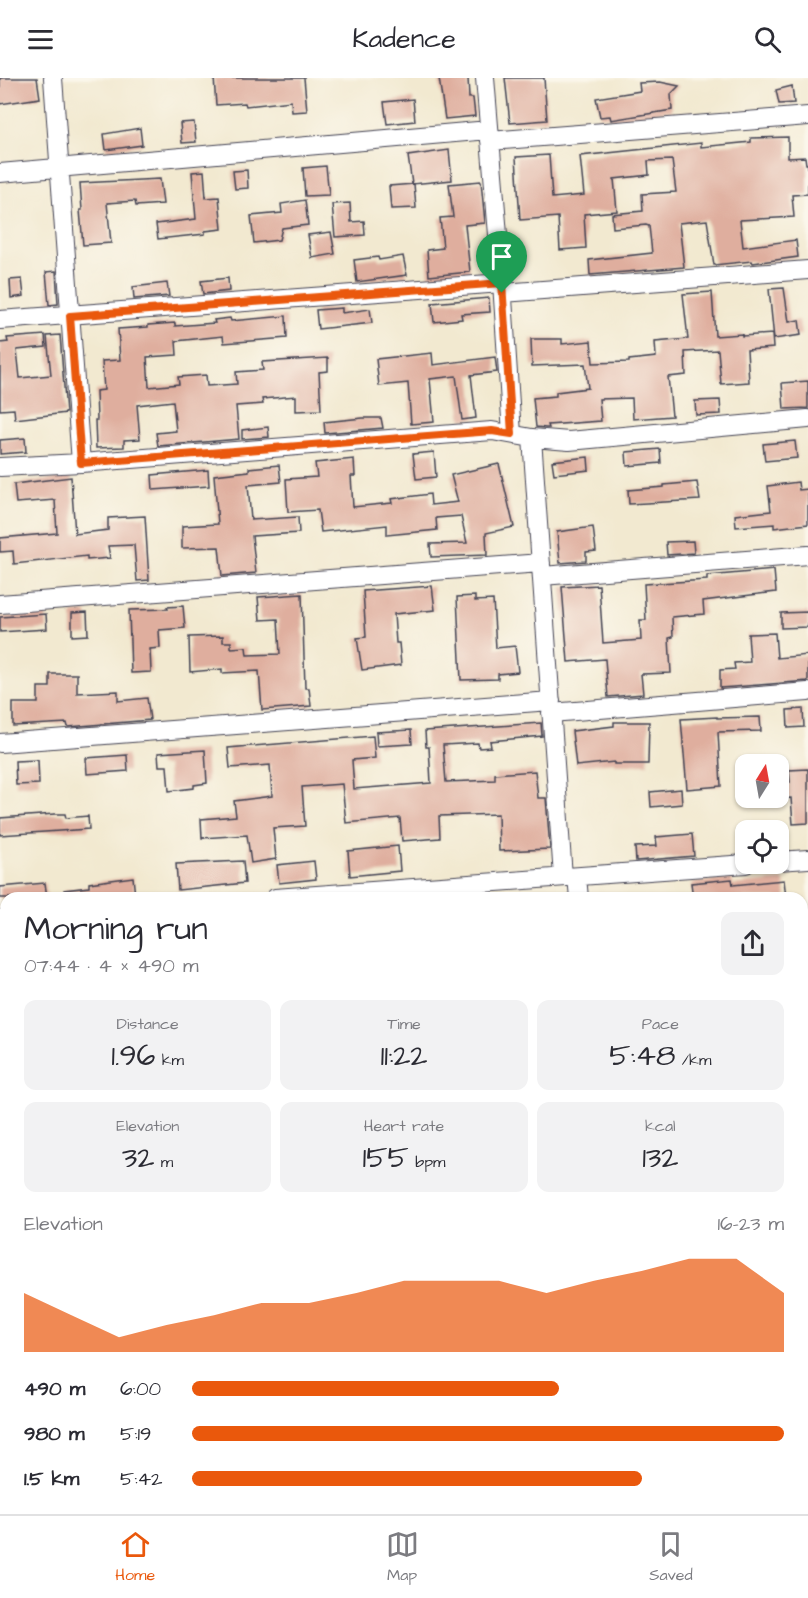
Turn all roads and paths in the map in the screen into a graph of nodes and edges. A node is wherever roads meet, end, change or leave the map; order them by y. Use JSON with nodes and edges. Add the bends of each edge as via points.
{"nodes":[{"id":1,"x":52,"y":78,"type":"edge"},
{"id":2,"x":485,"y":78,"type":"edge"},
{"id":3,"x":808,"y":116,"type":"edge"},
{"id":4,"x":490,"y":135,"type":"junction"},
{"id":5,"x":59,"y":167,"type":"junction"},
{"id":6,"x":0,"y":173,"type":"edge"},
{"id":7,"x":808,"y":270,"type":"edge"},
{"id":8,"x":502,"y":288,"type":"junction"},
{"id":9,"x":70,"y":316,"type":"junction"},
{"id":10,"x":0,"y":320,"type":"edge"},
{"id":11,"x":808,"y":419,"type":"edge"},
{"id":12,"x":512,"y":434,"type":"junction"},
{"id":13,"x":532,"y":438,"type":"junction"},
{"id":14,"x":81,"y":463,"type":"junction"},
{"id":15,"x":0,"y":467,"type":"edge"},
{"id":16,"x":808,"y":555,"type":"edge"},
{"id":17,"x":542,"y":570,"type":"junction"},
{"id":18,"x":0,"y":604,"type":"edge"},
{"id":19,"x":808,"y":692,"type":"edge"},
{"id":20,"x":551,"y":707,"type":"junction"},
{"id":21,"x":0,"y":743,"type":"edge"},
{"id":22,"x":808,"y":859,"type":"edge"},
{"id":23,"x":789,"y":860,"type":"edge"},
{"id":24,"x":735,"y":865,"type":"edge"},
{"id":25,"x":570,"y":877,"type":"junction"},
{"id":26,"x":459,"y":892,"type":"edge"},
{"id":27,"x":576,"y":892,"type":"edge"}],
"edges":[{"from":1,"to":5,"type":"street"},
{"from":2,"to":4,"type":"street"},
{"from":3,"to":4,"type":"street"},
{"from":4,"to":5,"type":"street"},
{"from":4,"to":8,"type":"street"},
{"from":5,"to":6,"type":"street"},
{"from":5,"to":9,"type":"street"},
{"from":7,"to":8,"type":"street"},
{"from":8,"to":9,"type":"street"},
{"from":8,"to":12,"type":"street"},
{"from":9,"to":10,"type":"street"},
{"from":9,"to":14,"type":"street"},
{"from":11,"to":13,"type":"street","via":[[569,441]]},
{"from":12,"to":13,"type":"street"},
{"from":12,"to":14,"type":"street","via":[[492,431]]},
{"from":13,"to":17,"type":"street"},
{"from":14,"to":15,"type":"street"},
{"from":16,"to":17,"type":"street"},
{"from":17,"to":18,"type":"street"},
{"from":17,"to":20,"type":"street"},
{"from":19,"to":20,"type":"street"},
{"from":20,"to":21,"type":"street"},
{"from":20,"to":25,"type":"street"},
{"from":22,"to":23,"type":"street"},
{"from":24,"to":25,"type":"street"},
{"from":25,"to":26,"type":"street"},
{"from":25,"to":27,"type":"street"}]}
